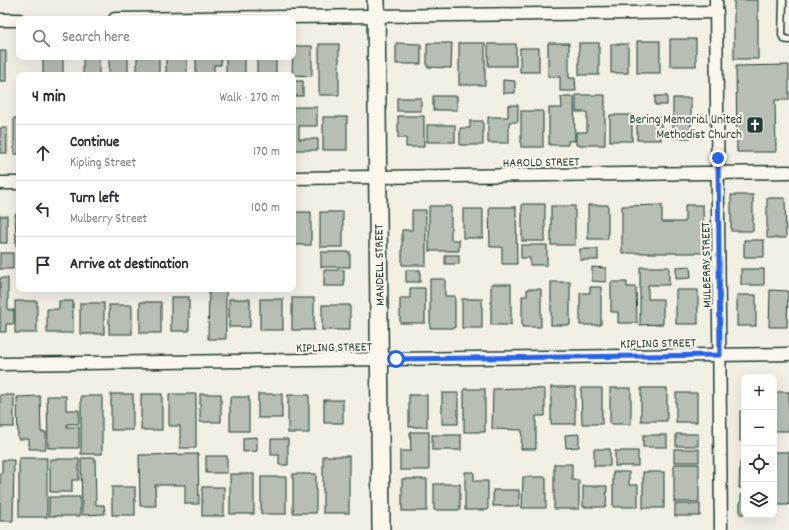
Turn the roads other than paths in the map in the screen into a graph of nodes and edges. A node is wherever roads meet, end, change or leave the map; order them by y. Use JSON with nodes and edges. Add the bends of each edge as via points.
{"nodes":[{"id":1,"x":783,"y":0,"type":"edge"},
{"id":2,"x":717,"y":6,"type":"edge"},
{"id":3,"x":376,"y":8,"type":"edge"},
{"id":4,"x":186,"y":16,"type":"edge"},
{"id":5,"x":0,"y":20,"type":"edge"},
{"id":6,"x":16,"y":20,"type":"edge"},
{"id":7,"x":789,"y":40,"type":"edge"},
{"id":8,"x":789,"y":172,"type":"edge"},
{"id":9,"x":718,"y":173,"type":"junction"},
{"id":10,"x":377,"y":177,"type":"junction"},
{"id":11,"x":296,"y":178,"type":"edge"},
{"id":12,"x":0,"y":183,"type":"edge"},
{"id":13,"x":16,"y":183,"type":"edge"},
{"id":14,"x":789,"y":354,"type":"edge"},
{"id":15,"x":720,"y":355,"type":"junction"},
{"id":16,"x":380,"y":359,"type":"junction"},
{"id":17,"x":0,"y":364,"type":"edge"},
{"id":18,"x":381,"y":530,"type":"edge"},
{"id":19,"x":721,"y":530,"type":"edge"}],
"edges":[{"from":1,"to":7,"type":"lane","via":[[782,35],[784,39]]},
{"from":2,"to":3,"type":"street"},
{"from":2,"to":9,"type":"street","name":"MULBERRY STREET"},
{"from":3,"to":4,"type":"street"},
{"from":3,"to":10,"type":"street","name":"MANDELL STREET"},
{"from":5,"to":6,"type":"street"},
{"from":8,"to":9,"type":"street","name":"HAROLD STREET"},
{"from":9,"to":10,"type":"street","name":"HAROLD STREET"},
{"from":9,"to":15,"type":"street","name":"MULBERRY STREET"},
{"from":10,"to":11,"type":"street","name":"HAROLD STREET"},
{"from":10,"to":16,"type":"street","name":"MANDELL STREET"},
{"from":12,"to":13,"type":"street"},
{"from":14,"to":15,"type":"street","name":"KIPLING STREET"},
{"from":15,"to":16,"type":"street","name":"KIPLING STREET"},
{"from":15,"to":19,"type":"street","name":"MULBERRY STREET"},
{"from":16,"to":17,"type":"street","name":"KIPLING STREET"},
{"from":16,"to":18,"type":"street","name":"MANDELL STREET"}]}
